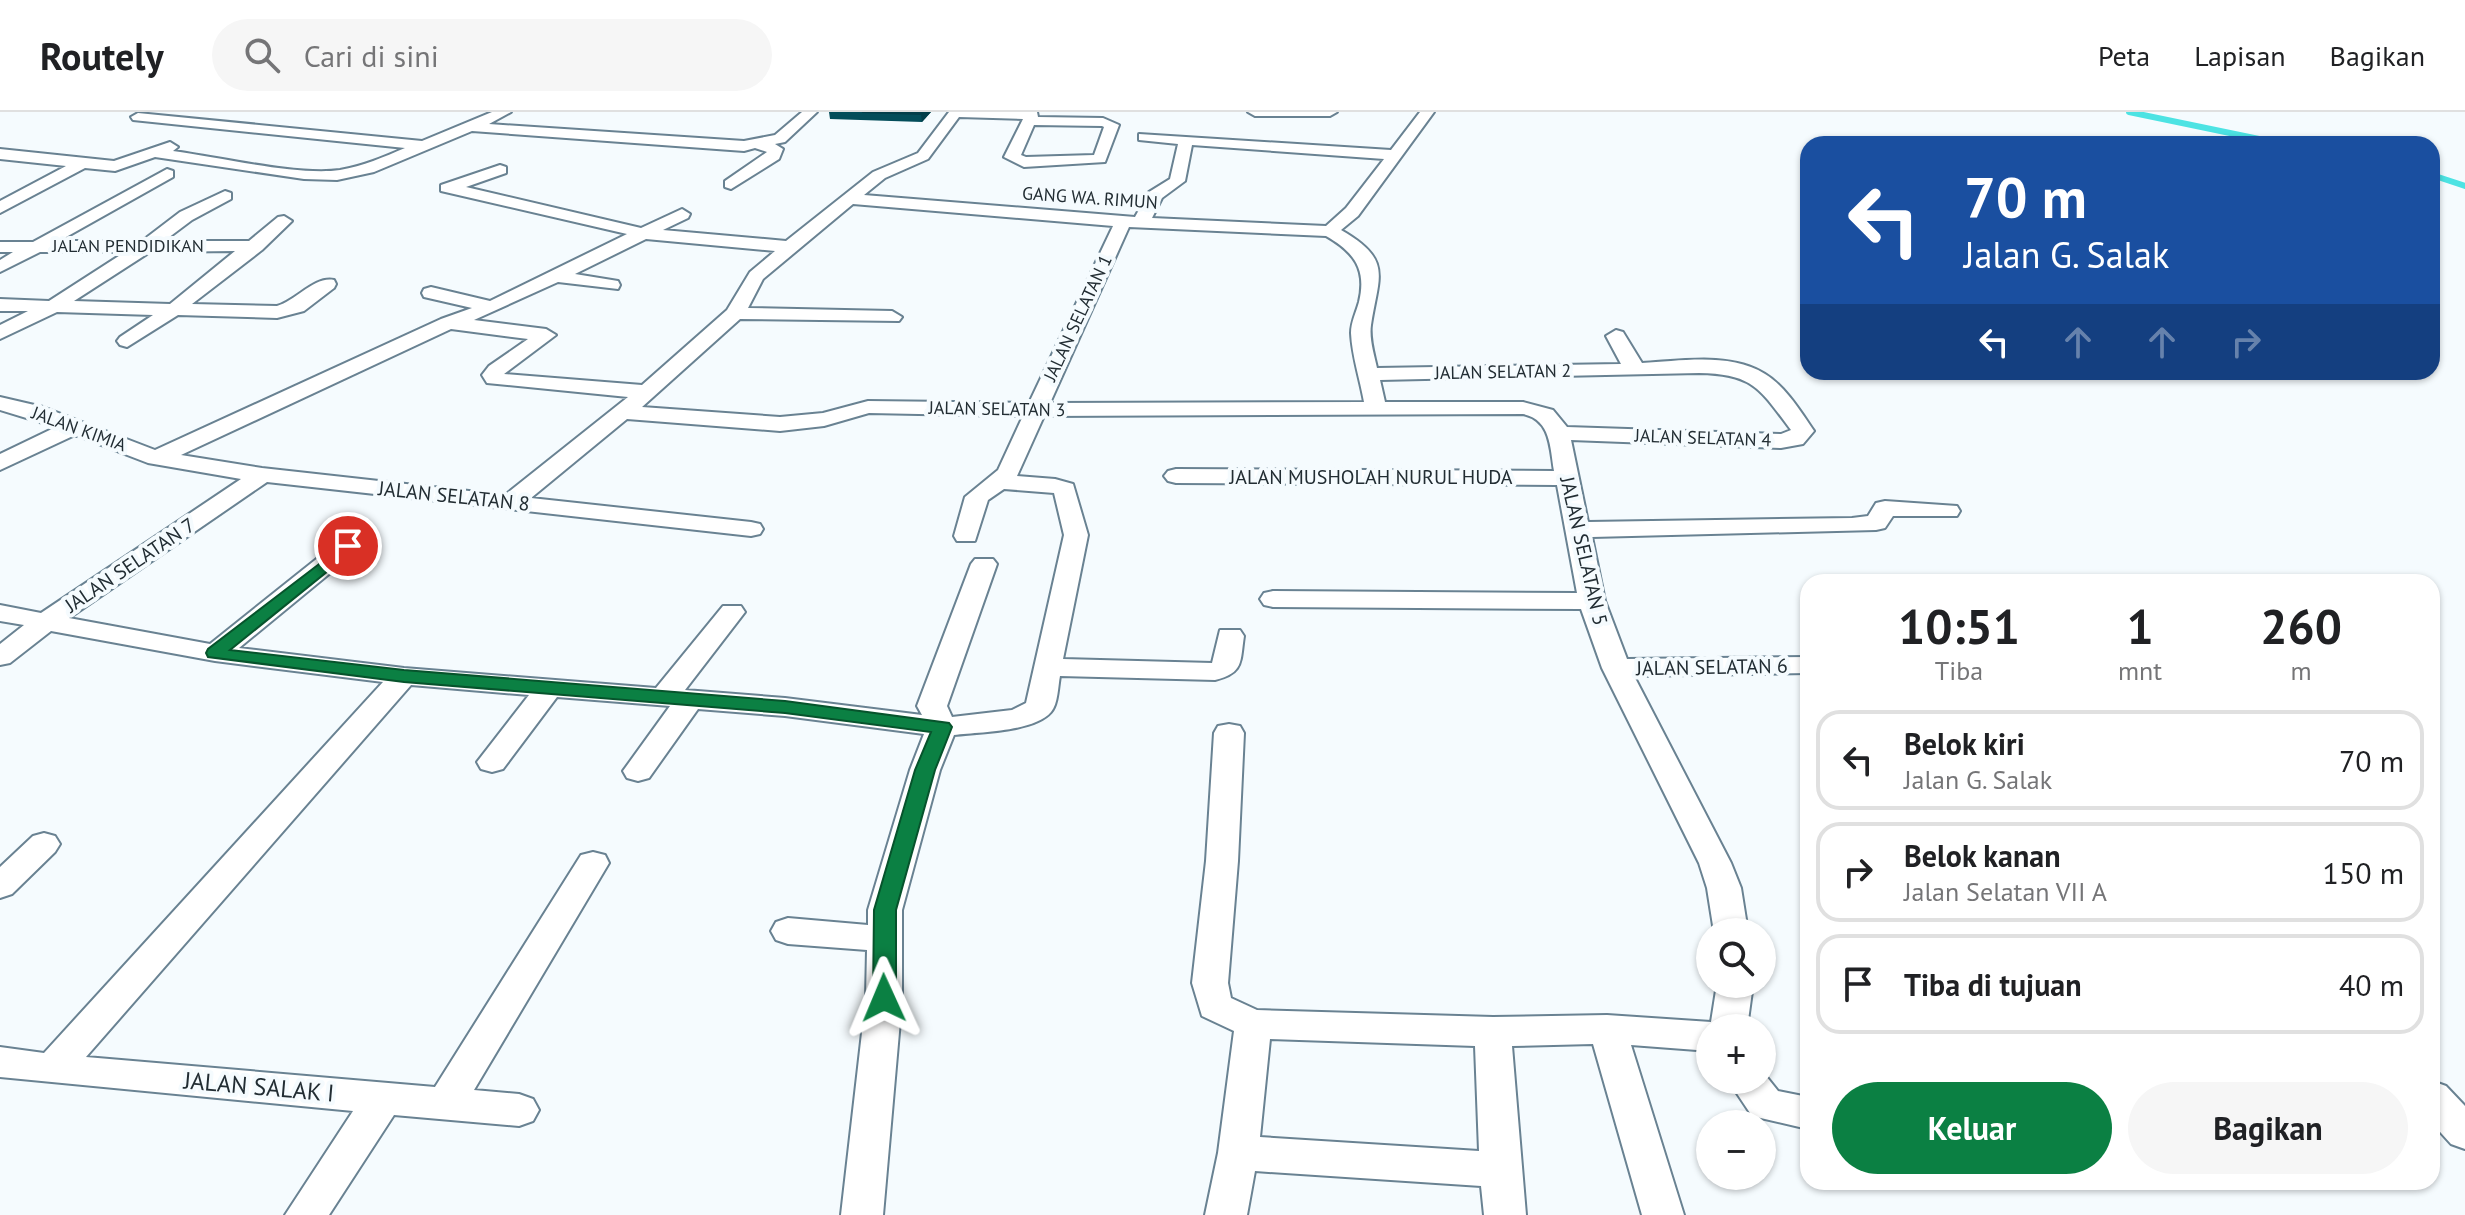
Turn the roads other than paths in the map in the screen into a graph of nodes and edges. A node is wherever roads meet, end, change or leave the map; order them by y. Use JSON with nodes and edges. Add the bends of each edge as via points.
{"nodes":[{"id":1,"x":251,"y":112,"type":"edge"},
{"id":2,"x":504,"y":112,"type":"edge"},
{"id":3,"x":810,"y":112,"type":"edge"},
{"id":4,"x":1255,"y":112,"type":"edge"},
{"id":5,"x":1330,"y":112,"type":"edge"},
{"id":6,"x":1427,"y":112,"type":"edge"},
{"id":7,"x":956,"y":113,"type":"edge"},
{"id":8,"x":1032,"y":116,"type":"edge"},
{"id":9,"x":138,"y":117,"type":"dead end"},
{"id":10,"x":219,"y":124,"type":"junction"},
{"id":11,"x":469,"y":127,"type":"junction"},
{"id":12,"x":1144,"y":137,"type":"dead end"},
{"id":13,"x":1186,"y":140,"type":"junction"},
{"id":14,"x":425,"y":145,"type":"junction"},
{"id":15,"x":756,"y":145,"type":"junction"},
{"id":16,"x":155,"y":153,"type":"junction"},
{"id":17,"x":0,"y":154,"type":"edge"},
{"id":18,"x":1393,"y":155,"type":"junction"},
{"id":19,"x":82,"y":163,"type":"junction"},
{"id":20,"x":500,"y":170,"type":"dead end"},
{"id":21,"x":167,"y":174,"type":"dead end"},
{"id":22,"x":337,"y":175,"type":"junction"},
{"id":23,"x":373,"y":183,"type":"dead end"},
{"id":24,"x":731,"y":184,"type":"dead end"},
{"id":25,"x":225,"y":196,"type":"dead end"},
{"id":26,"x":847,"y":199,"type":"junction"},
{"id":27,"x":0,"y":208,"type":"edge"},
{"id":28,"x":682,"y":214,"type":"dead end"},
{"id":29,"x":284,"y":221,"type":"dead end"},
{"id":30,"x":1132,"y":222,"type":"junction"},
{"id":31,"x":1330,"y":231,"type":"junction"},
{"id":32,"x":642,"y":233,"type":"junction"},
{"id":33,"x":148,"y":245,"type":"junction"},
{"id":34,"x":33,"y":246,"type":"junction"},
{"id":35,"x":256,"y":246,"type":"junction"},
{"id":36,"x":0,"y":247,"type":"edge"},
{"id":37,"x":790,"y":247,"type":"junction"},
{"id":38,"x":0,"y":267,"type":"edge"},
{"id":39,"x":556,"y":276,"type":"junction"},
{"id":40,"x":327,"y":284,"type":"dead end"},
{"id":41,"x":611,"y":285,"type":"dead end"},
{"id":42,"x":431,"y":293,"type":"dead end"},
{"id":43,"x":0,"y":305,"type":"edge"},
{"id":44,"x":54,"y":306,"type":"junction"},
{"id":45,"x":493,"y":307,"type":"junction"},
{"id":46,"x":176,"y":308,"type":"junction"},
{"id":47,"x":735,"y":313,"type":"junction"},
{"id":48,"x":892,"y":317,"type":"dead end"},
{"id":49,"x":448,"y":323,"type":"junction"},
{"id":50,"x":0,"y":333,"type":"edge"},
{"id":51,"x":1616,"y":336,"type":"dead end"},
{"id":52,"x":127,"y":341,"type":"dead end"},
{"id":53,"x":1635,"y":370,"type":"junction"},
{"id":54,"x":1370,"y":374,"type":"junction"},
{"id":55,"x":647,"y":392,"type":"junction"},
{"id":56,"x":0,"y":403,"type":"edge"},
{"id":57,"x":1034,"y":410,"type":"junction"},
{"id":58,"x":1376,"y":410,"type":"junction"},
{"id":59,"x":621,"y":412,"type":"junction"},
{"id":60,"x":74,"y":427,"type":"junction"},
{"id":61,"x":1558,"y":433,"type":"junction"},
{"id":62,"x":156,"y":458,"type":"junction"},
{"id":63,"x":0,"y":463,"type":"edge"},
{"id":64,"x":262,"y":475,"type":"junction"},
{"id":65,"x":1176,"y":476,"type":"dead end"},
{"id":66,"x":1566,"y":478,"type":"junction"},
{"id":67,"x":999,"y":482,"type":"junction"},
{"id":68,"x":511,"y":502,"type":"junction"},
{"id":69,"x":1948,"y":511,"type":"dead end"},
{"id":70,"x":751,"y":529,"type":"dead end"},
{"id":71,"x":1579,"y":530,"type":"junction"},
{"id":72,"x":966,"y":536,"type":"dead end"},
{"id":73,"x":348,"y":546,"type":"dead end"},
{"id":74,"x":984,"y":564,"type":"dead end"},
{"id":75,"x":1273,"y":599,"type":"dead end"},
{"id":76,"x":1592,"y":601,"type":"junction"},
{"id":77,"x":732,"y":612,"type":"dead end"},
{"id":78,"x":0,"y":613,"type":"edge"},
{"id":79,"x":44,"y":623,"type":"junction"},
{"id":80,"x":1230,"y":636,"type":"dead end"},
{"id":81,"x":215,"y":653,"type":"junction"},
{"id":82,"x":0,"y":657,"type":"edge"},
{"id":83,"x":1800,"y":665,"type":"edge"},
{"id":84,"x":1048,"y":667,"type":"junction"},
{"id":85,"x":1616,"y":668,"type":"junction"},
{"id":86,"x":404,"y":676,"type":"junction"},
{"id":87,"x":550,"y":687,"type":"junction"},
{"id":88,"x":677,"y":698,"type":"junction"},
{"id":89,"x":942,"y":727,"type":"junction"},
{"id":90,"x":1229,"y":733,"type":"dead end"},
{"id":91,"x":492,"y":762,"type":"dead end"},
{"id":92,"x":638,"y":771,"type":"dead end"},
{"id":93,"x":44,"y":844,"type":"dead end"},
{"id":94,"x":593,"y":863,"type":"dead end"},
{"id":95,"x":0,"y":886,"type":"edge"},
{"id":96,"x":1729,"y":918,"type":"edge"},
{"id":97,"x":788,"y":931,"type":"dead end"},
{"id":98,"x":884,"y":939,"type":"junction"},
{"id":99,"x":1253,"y":1024,"type":"junction"},
{"id":100,"x":1607,"y":1029,"type":"junction"},
{"id":101,"x":1493,"y":1032,"type":"junction"},
{"id":102,"x":1696,"y":1035,"type":"edge"},
{"id":103,"x":0,"y":1062,"type":"edge"},
{"id":104,"x":52,"y":1069,"type":"junction"},
{"id":105,"x":1758,"y":1094,"type":"edge"},
{"id":106,"x":384,"y":1098,"type":"junction"},
{"id":107,"x":446,"y":1102,"type":"junction"},
{"id":108,"x":2440,"y":1105,"type":"edge"},
{"id":109,"x":519,"y":1110,"type":"dead end"},
{"id":110,"x":1800,"y":1111,"type":"edge"},
{"id":111,"x":2465,"y":1132,"type":"edge"},
{"id":112,"x":1238,"y":1153,"type":"junction"},
{"id":113,"x":1500,"y":1170,"type":"junction"},
{"id":114,"x":306,"y":1215,"type":"edge"},
{"id":115,"x":862,"y":1215,"type":"edge"},
{"id":116,"x":1226,"y":1215,"type":"edge"},
{"id":117,"x":1505,"y":1215,"type":"edge"},
{"id":118,"x":1663,"y":1215,"type":"edge"}],
"edges":[{"from":1,"to":10,"type":"street"},
{"from":2,"to":11,"type":"street"},
{"from":3,"to":15,"type":"street","via":[[780,139]]},
{"from":4,"to":5,"type":"street"},
{"from":6,"to":18,"type":"street"},
{"from":7,"to":8,"type":"street"},
{"from":7,"to":26,"type":"street","via":[[923,156],[879,175]]},
{"from":8,"to":8,"type":"street","via":[[1014,160],[1100,159],[1112,125]]},
{"from":9,"to":10,"type":"street"},
{"from":10,"to":14,"type":"street"},
{"from":10,"to":16,"type":"street"},
{"from":11,"to":14,"type":"street"},
{"from":11,"to":15,"type":"street"},
{"from":12,"to":13,"type":"street"},
{"from":13,"to":18,"type":"street"},
{"from":13,"to":30,"type":"street","name":"JALAN SELATAN 1","via":[[1177,181],[1155,195]]},
{"from":14,"to":22,"type":"street","via":[[368,169]]},
{"from":15,"to":24,"type":"street","via":[[776,152]]},
{"from":16,"to":19,"type":"street","via":[[121,165]]},
{"from":16,"to":22,"type":"street"},
{"from":17,"to":19,"type":"street"},
{"from":18,"to":31,"type":"street","via":[[1352,212]]},
{"from":19,"to":27,"type":"street"},
{"from":20,"to":32,"type":"street","via":[[447,188]]},
{"from":21,"to":34,"type":"street"},
{"from":22,"to":23,"type":"street"},
{"from":25,"to":33,"type":"street","via":[[186,216]]},
{"from":26,"to":30,"type":"street","name":"GANG WA. RIMUN"},
{"from":26,"to":37,"type":"street"},
{"from":28,"to":32,"type":"street"},
{"from":29,"to":35,"type":"street"},
{"from":30,"to":31,"type":"street","name":"GANG WA. RIMUN"},
{"from":30,"to":57,"type":"street","name":"JALAN SELATAN 1"},
{"from":31,"to":54,"type":"street","via":[[1360,247],[1369,265],[1369,298],[1361,328]]},
{"from":32,"to":37,"type":"street"},
{"from":32,"to":39,"type":"street"},
{"from":33,"to":34,"type":"street","name":"JALAN PENDIDIKAN"},
{"from":33,"to":35,"type":"street","name":"JALAN PENDIDIKAN"},
{"from":33,"to":44,"type":"street"},
{"from":34,"to":36,"type":"street","name":"JALAN PENDIDIKAN"},
{"from":34,"to":38,"type":"street"},
{"from":35,"to":46,"type":"street"},
{"from":37,"to":47,"type":"street","via":[[756,276]]},
{"from":39,"to":41,"type":"street"},
{"from":39,"to":45,"type":"street"},
{"from":40,"to":46,"type":"street","via":[[290,310]]},
{"from":42,"to":45,"type":"street"},
{"from":43,"to":44,"type":"street"},
{"from":44,"to":46,"type":"street"},
{"from":44,"to":50,"type":"street"},
{"from":45,"to":49,"type":"street"},
{"from":46,"to":52,"type":"street"},
{"from":47,"to":48,"type":"street"},
{"from":47,"to":55,"type":"street"},
{"from":49,"to":55,"type":"street","via":[[546,335],[496,370],[494,379]]},
{"from":49,"to":62,"type":"street"},
{"from":51,"to":53,"type":"street"},
{"from":53,"to":54,"type":"street","name":"JALAN SELATAN 2"},
{"from":53,"to":61,"type":"street","name":"JALAN SELATAN 4","via":[[1747,371],[1761,380],[1803,431],[1781,441]]},
{"from":54,"to":58,"type":"street"},
{"from":55,"to":59,"type":"street"},
{"from":56,"to":60,"type":"street","name":"JALAN KIMIA"},
{"from":57,"to":58,"type":"street","name":"JALAN SELATAN 3"},
{"from":57,"to":59,"type":"street","name":"JALAN SELATAN 3","via":[[868,407],[780,424]]},
{"from":57,"to":67,"type":"street","name":"JALAN SELATAN 1"},
{"from":58,"to":61,"type":"street","via":[[1523,408],[1548,415]]},
{"from":59,"to":68,"type":"street"},
{"from":60,"to":62,"type":"street","name":"JALAN KIMIA"},
{"from":60,"to":63,"type":"street"},
{"from":61,"to":66,"type":"street","name":"JALAN SELATAN 5"},
{"from":62,"to":64,"type":"street","name":"JALAN SELATAN 8"},
{"from":64,"to":68,"type":"street","name":"JALAN SELATAN 8"},
{"from":64,"to":79,"type":"street","name":"JALAN SELATAN 7"},
{"from":65,"to":66,"type":"street","name":"JALAN MUSHOLAH NURUL HUDA"},
{"from":66,"to":71,"type":"street","name":"JALAN SELATAN 5"},
{"from":67,"to":72,"type":"street","name":"JALAN SELATAN 1","via":[[977,497]]},
{"from":67,"to":84,"type":"street","via":[[1055,486],[1065,489],[1069,499],[1076,535]]},
{"from":68,"to":70,"type":"street","name":"JALAN SELATAN 8"},
{"from":69,"to":71,"type":"street","via":[[1885,508],[1876,523],[1852,525]]},
{"from":71,"to":76,"type":"street","name":"JALAN SELATAN 5"},
{"from":73,"to":81,"type":"street"},
{"from":74,"to":89,"type":"street","via":[[932,706]]},
{"from":75,"to":76,"type":"street"},
{"from":76,"to":85,"type":"street","name":"JALAN SELATAN 5"},
{"from":77,"to":88,"type":"street"},
{"from":78,"to":79,"type":"street"},
{"from":79,"to":81,"type":"street"},
{"from":79,"to":82,"type":"street","name":"JALAN SELATAN 7"},
{"from":80,"to":84,"type":"street","via":[[1225,668],[1215,672]]},
{"from":81,"to":86,"type":"street"},
{"from":83,"to":85,"type":"street","name":"JALAN SELATAN 6"},
{"from":84,"to":89,"type":"street","via":[[1039,708],[1033,713]]},
{"from":85,"to":96,"type":"street","name":"JALAN SELATAN 5","via":[[1715,863]]},
{"from":86,"to":87,"type":"street"},
{"from":86,"to":104,"type":"street"},
{"from":87,"to":88,"type":"street"},
{"from":87,"to":91,"type":"street"},
{"from":88,"to":89,"type":"street"},
{"from":88,"to":92,"type":"street"},
{"from":89,"to":98,"type":"street","via":[[885,910]]},
{"from":90,"to":99,"type":"street","via":[[1210,983],[1215,1006]]},
{"from":93,"to":95,"type":"street"},
{"from":94,"to":107,"type":"street"},
{"from":97,"to":98,"type":"street"},
{"from":98,"to":115,"type":"street","via":[[884,998]]},
{"from":99,"to":101,"type":"street"},
{"from":99,"to":112,"type":"street"},
{"from":100,"to":101,"type":"street"},
{"from":100,"to":102,"type":"street"},
{"from":100,"to":118,"type":"street"},
{"from":101,"to":113,"type":"street"},
{"from":103,"to":104,"type":"street","name":"JALAN SALAK I"},
{"from":104,"to":106,"type":"street","name":"JALAN SALAK I"},
{"from":105,"to":110,"type":"street","via":[[1766,1105]]},
{"from":106,"to":107,"type":"street","name":"JALAN SALAK I"},
{"from":106,"to":114,"type":"street"},
{"from":107,"to":109,"type":"street","name":"JALAN SALAK I"},
{"from":108,"to":111,"type":"street"},
{"from":112,"to":113,"type":"street"},
{"from":112,"to":116,"type":"street"},
{"from":113,"to":117,"type":"street"}]}
